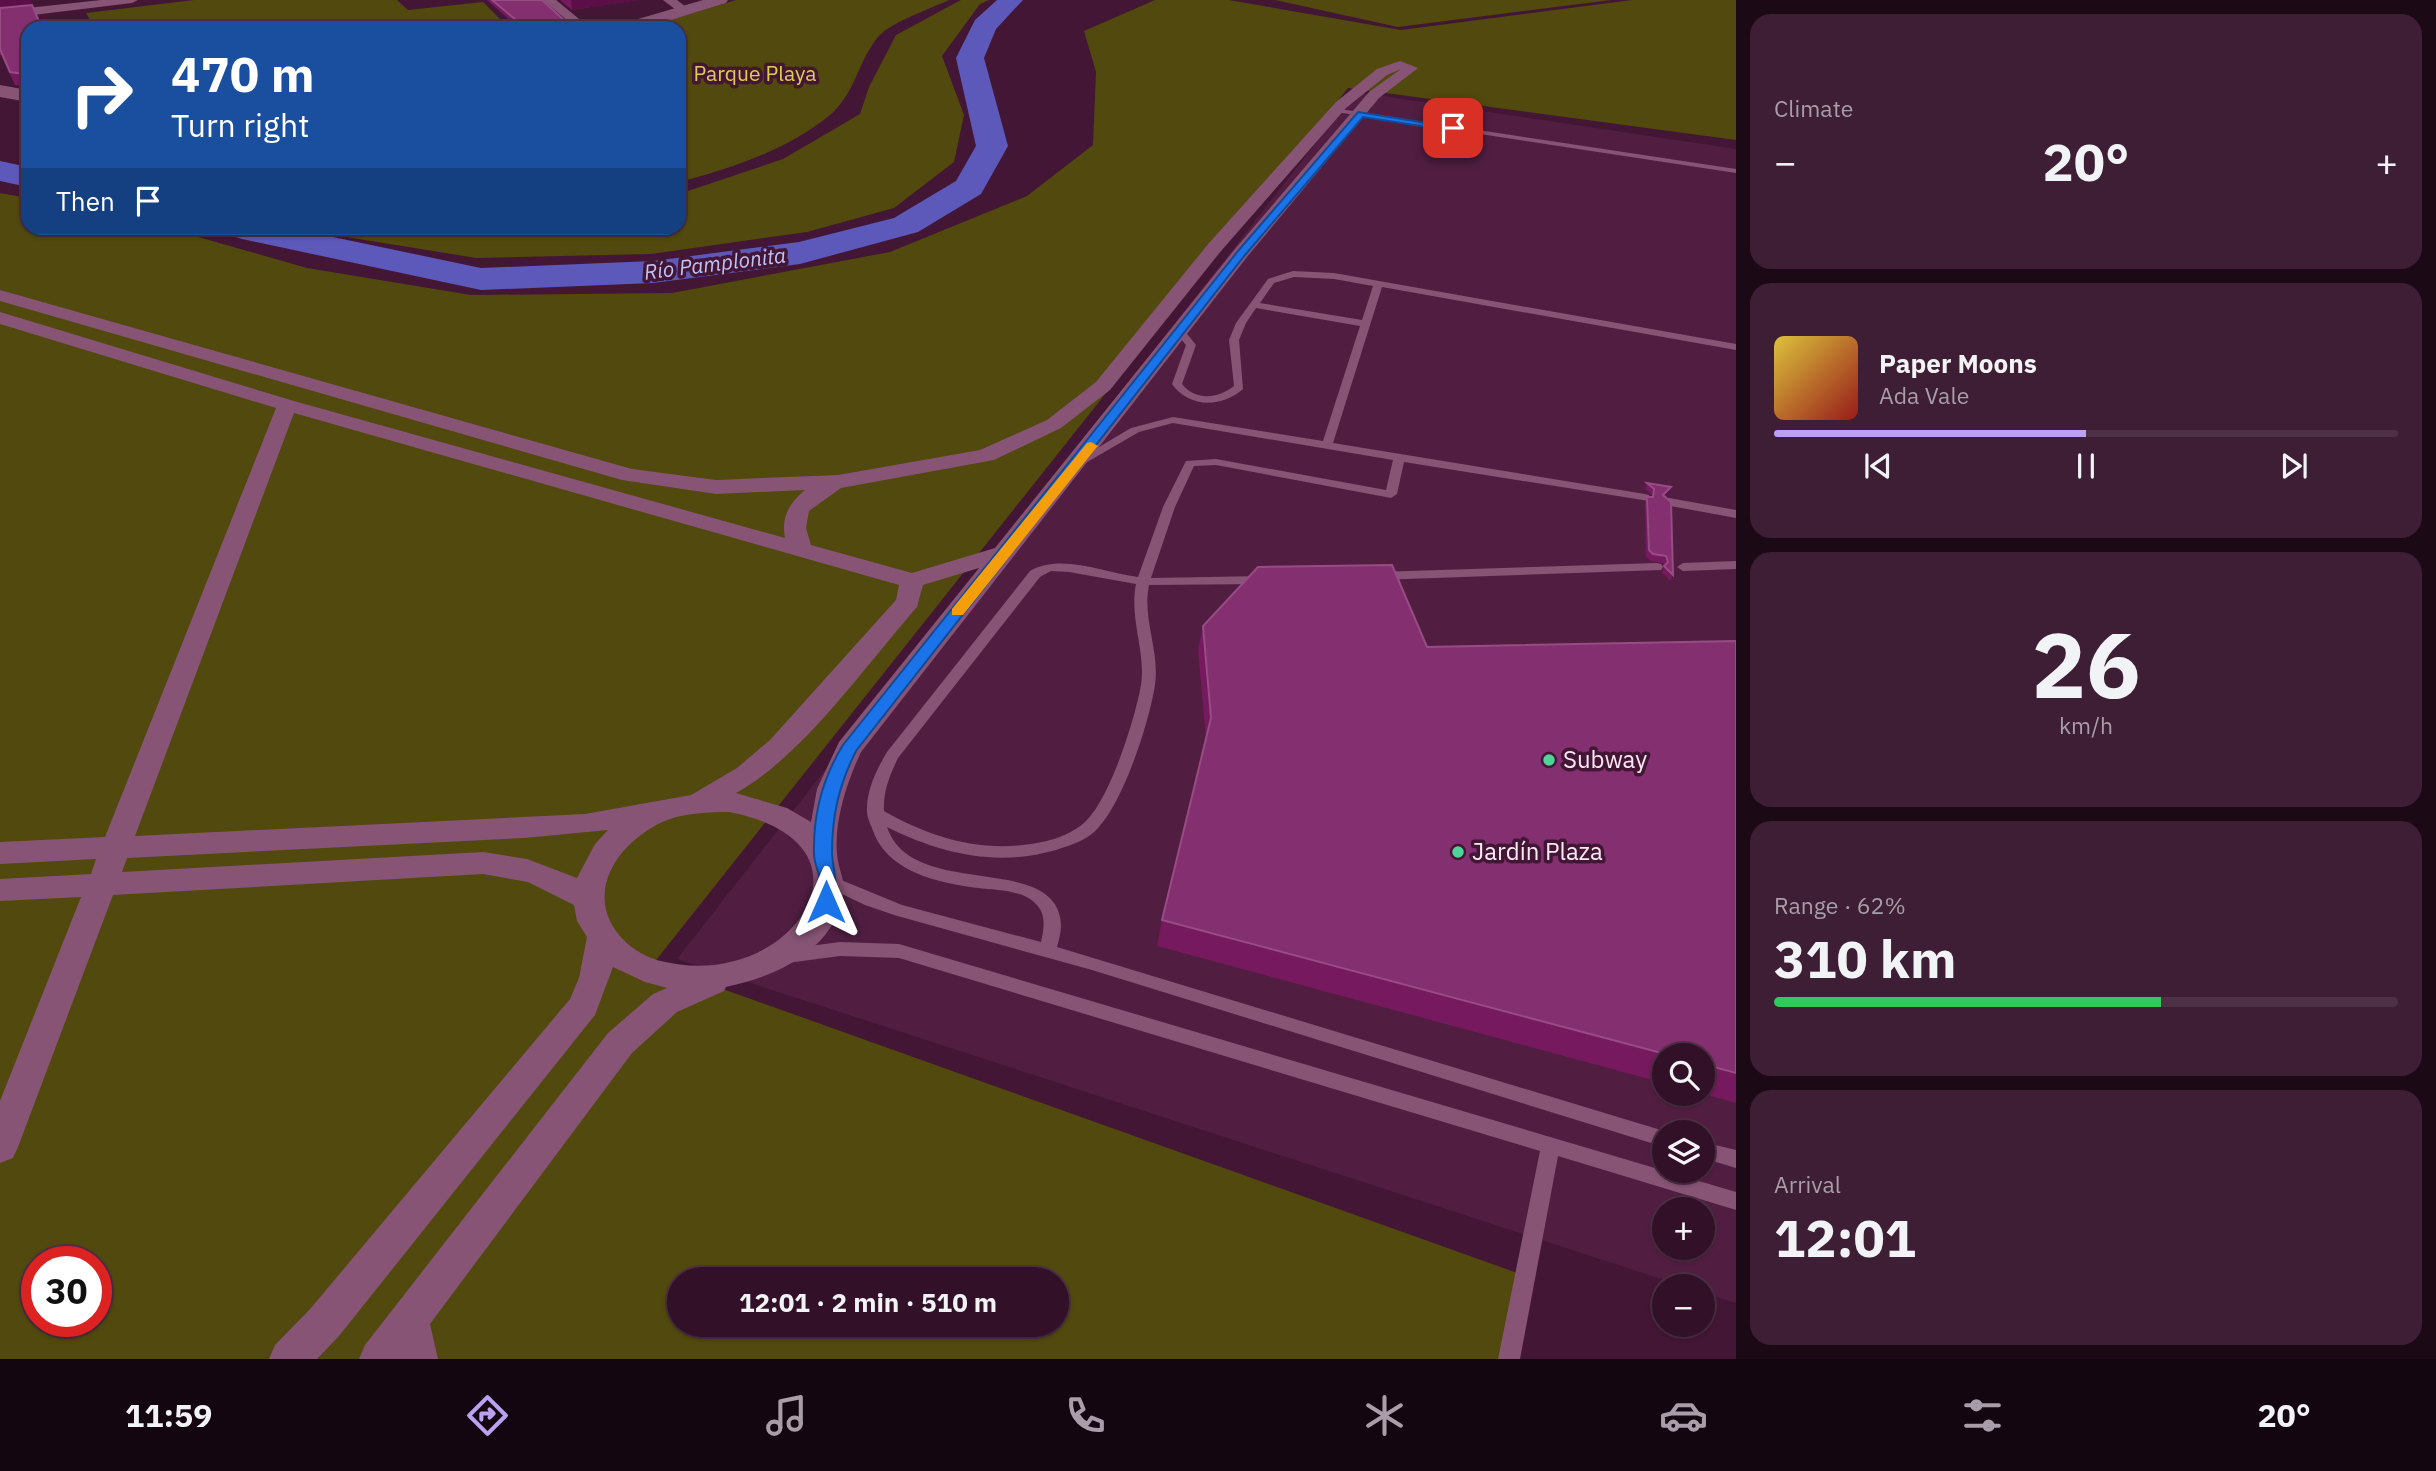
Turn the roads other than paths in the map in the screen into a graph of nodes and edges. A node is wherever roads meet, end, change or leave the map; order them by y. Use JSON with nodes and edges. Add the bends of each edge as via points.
{"nodes":[{"id":1,"x":132,"y":0,"type":"edge"},
{"id":2,"x":549,"y":0,"type":"edge"},
{"id":3,"x":669,"y":0,"type":"edge"},
{"id":4,"x":720,"y":0,"type":"edge"},
{"id":5,"x":74,"y":8,"type":"edge"},
{"id":6,"x":54,"y":9,"type":"edge"},
{"id":7,"x":684,"y":10,"type":"junction"},
{"id":8,"x":0,"y":15,"type":"edge"},
{"id":9,"x":575,"y":21,"type":"edge"},
{"id":10,"x":649,"y":21,"type":"edge"},
{"id":11,"x":0,"y":91,"type":"edge"},
{"id":12,"x":21,"y":95,"type":"edge"},
{"id":13,"x":1339,"y":107,"type":"junction"},
{"id":14,"x":1363,"y":111,"type":"junction"},
{"id":15,"x":1736,"y":163,"type":"edge"},
{"id":16,"x":1736,"y":171,"type":"edge"},
{"id":17,"x":1235,"y":225,"type":"junction"},
{"id":18,"x":1262,"y":232,"type":"junction"},
{"id":19,"x":1215,"y":247,"type":"junction"},
{"id":20,"x":1241,"y":253,"type":"junction"},
{"id":21,"x":1378,"y":284,"type":"junction"},
{"id":22,"x":0,"y":295,"type":"edge"},
{"id":23,"x":1254,"y":306,"type":"junction"},
{"id":24,"x":0,"y":318,"type":"edge"},
{"id":25,"x":1365,"y":324,"type":"junction"},
{"id":26,"x":1180,"y":332,"type":"junction"},
{"id":27,"x":1736,"y":347,"type":"edge"},
{"id":28,"x":287,"y":405,"type":"junction"},
{"id":29,"x":1327,"y":444,"type":"junction"},
{"id":30,"x":1399,"y":457,"type":"junction"},
{"id":31,"x":1077,"y":464,"type":"junction"},
{"id":32,"x":838,"y":482,"type":"junction"},
{"id":33,"x":1645,"y":498,"type":"edge"},
{"id":34,"x":1669,"y":502,"type":"edge"},
{"id":35,"x":1736,"y":514,"type":"edge"},
{"id":36,"x":802,"y":552,"type":"junction"},
{"id":37,"x":1001,"y":554,"type":"junction"},
{"id":38,"x":1736,"y":565,"type":"edge"},
{"id":39,"x":1657,"y":567,"type":"dead end"},
{"id":40,"x":1683,"y":567,"type":"dead end"},
{"id":41,"x":1360,"y":577,"type":"edge"},
{"id":42,"x":1279,"y":579,"type":"edge"},
{"id":43,"x":912,"y":581,"type":"junction"},
{"id":44,"x":1143,"y":583,"type":"junction"},
{"id":45,"x":696,"y":803,"type":"junction"},
{"id":46,"x":665,"y":810,"type":"junction"},
{"id":47,"x":874,"y":812,"type":"junction"},
{"id":48,"x":117,"y":846,"type":"junction"},
{"id":49,"x":0,"y":853,"type":"edge"},
{"id":50,"x":826,"y":868,"type":"junction"},
{"id":51,"x":102,"y":884,"type":"junction"},
{"id":52,"x":0,"y":890,"type":"edge"},
{"id":53,"x":589,"y":900,"type":"junction"},
{"id":54,"x":603,"y":938,"type":"junction"},
{"id":55,"x":1048,"y":950,"type":"junction"},
{"id":56,"x":779,"y":958,"type":"junction"},
{"id":57,"x":723,"y":977,"type":"junction"},
{"id":58,"x":1652,"y":1136,"type":"edge"},
{"id":59,"x":0,"y":1147,"type":"edge"},
{"id":60,"x":1550,"y":1147,"type":"junction"},
{"id":61,"x":1715,"y":1153,"type":"edge"},
{"id":62,"x":1736,"y":1159,"type":"edge"},
{"id":63,"x":1736,"y":1200,"type":"edge"},
{"id":64,"x":409,"y":1320,"type":"junction"},
{"id":65,"x":289,"y":1359,"type":"edge"},
{"id":66,"x":379,"y":1359,"type":"edge"},
{"id":67,"x":418,"y":1359,"type":"edge"},
{"id":68,"x":1509,"y":1359,"type":"edge"}],
"edges":[{"from":1,"to":5,"type":"street"},
{"from":2,"to":9,"type":"street"},
{"from":3,"to":7,"type":"street"},
{"from":4,"to":7,"type":"main road"},
{"from":5,"to":6,"type":"street"},
{"from":6,"to":8,"type":"street"},
{"from":7,"to":10,"type":"main road"},
{"from":11,"to":12,"type":"main road"},
{"from":13,"to":14,"type":"lane"},
{"from":13,"to":14,"type":"street","via":[[1382,72],[1400,65],[1411,68],[1385,85]]},
{"from":13,"to":17,"type":"street"},
{"from":14,"to":15,"type":"lane"},
{"from":14,"to":16,"type":"lane"},
{"from":14,"to":18,"type":"street"},
{"from":17,"to":18,"type":"street"},
{"from":17,"to":19,"type":"street"},
{"from":18,"to":20,"type":"street"},
{"from":19,"to":20,"type":"street","via":[[1236,247]]},
{"from":19,"to":32,"type":"street","via":[[1102,386],[1054,424],[986,455]]},
{"from":20,"to":26,"type":"street"},
{"from":21,"to":23,"type":"lane","via":[[1323,275],[1284,275],[1271,281]]},
{"from":21,"to":25,"type":"lane"},
{"from":21,"to":27,"type":"lane"},
{"from":22,"to":32,"type":"street","via":[[630,475],[716,487]]},
{"from":23,"to":25,"type":"lane"},
{"from":23,"to":26,"type":"lane","via":[[1234,340],[1239,387],[1222,398],[1199,399],[1179,389],[1178,377],[1191,345]]},
{"from":24,"to":28,"type":"street"},
{"from":25,"to":29,"type":"lane"},
{"from":26,"to":31,"type":"street"},
{"from":28,"to":36,"type":"street"},
{"from":28,"to":48,"type":"street"},
{"from":29,"to":30,"type":"lane"},
{"from":29,"to":31,"type":"lane","via":[[1208,424],[1152,422]]},
{"from":30,"to":33,"type":"lane"},
{"from":30,"to":44,"type":"lane","via":[[1391,494],[1209,461],[1190,463]]},
{"from":31,"to":37,"type":"street"},
{"from":32,"to":36,"type":"street","via":[[806,500],[797,511],[792,532]]},
{"from":34,"to":35,"type":"lane"},
{"from":36,"to":43,"type":"street"},
{"from":37,"to":43,"type":"street"},
{"from":37,"to":50,"type":"street","via":[[849,749],[826,805]]},
{"from":38,"to":40,"type":"lane"},
{"from":39,"to":41,"type":"lane"},
{"from":42,"to":44,"type":"lane"},
{"from":43,"to":45,"type":"street","via":[[908,602],[780,747],[747,775]]},
{"from":44,"to":47,"type":"lane","via":[[1060,567],[1043,568],[1035,574],[892,756],[879,778]]},
{"from":44,"to":47,"type":"lane","via":[[1141,614],[1149,672],[1146,691],[1118,778],[1095,823],[1056,844],[1011,853],[926,840]]},
{"from":45,"to":46,"type":"street"},
{"from":45,"to":50,"type":"street","via":[[760,807],[787,818],[808,835]]},
{"from":46,"to":48,"type":"street","via":[[585,824]]},
{"from":46,"to":53,"type":"street","via":[[643,820],[609,847],[590,881]]},
{"from":47,"to":55,"type":"lane","via":[[880,832],[899,855],[928,870],[1017,886],[1038,895],[1049,906],[1053,923]]},
{"from":48,"to":49,"type":"street"},
{"from":48,"to":51,"type":"street"},
{"from":50,"to":55,"type":"lane","via":[[871,901]]},
{"from":50,"to":56,"type":"street","via":[[826,902],[816,922]]},
{"from":51,"to":52,"type":"street"},
{"from":51,"to":53,"type":"street","via":[[483,863],[522,867],[554,877]]},
{"from":51,"to":59,"type":"street"},
{"from":53,"to":54,"type":"street"},
{"from":54,"to":57,"type":"street","via":[[624,957],[653,971],[687,978]]},
{"from":54,"to":65,"type":"street","via":[[595,978],[583,1006],[325,1322]]},
{"from":55,"to":58,"type":"lane"},
{"from":56,"to":57,"type":"street"},
{"from":56,"to":60,"type":"lane","via":[[839,948],[899,951]]},
{"from":57,"to":64,"type":"street","via":[[664,1003],[620,1043]]},
{"from":60,"to":63,"type":"lane"},
{"from":60,"to":68,"type":"lane"},
{"from":61,"to":62,"type":"lane"},
{"from":64,"to":66,"type":"street"},
{"from":64,"to":67,"type":"street"}]}
